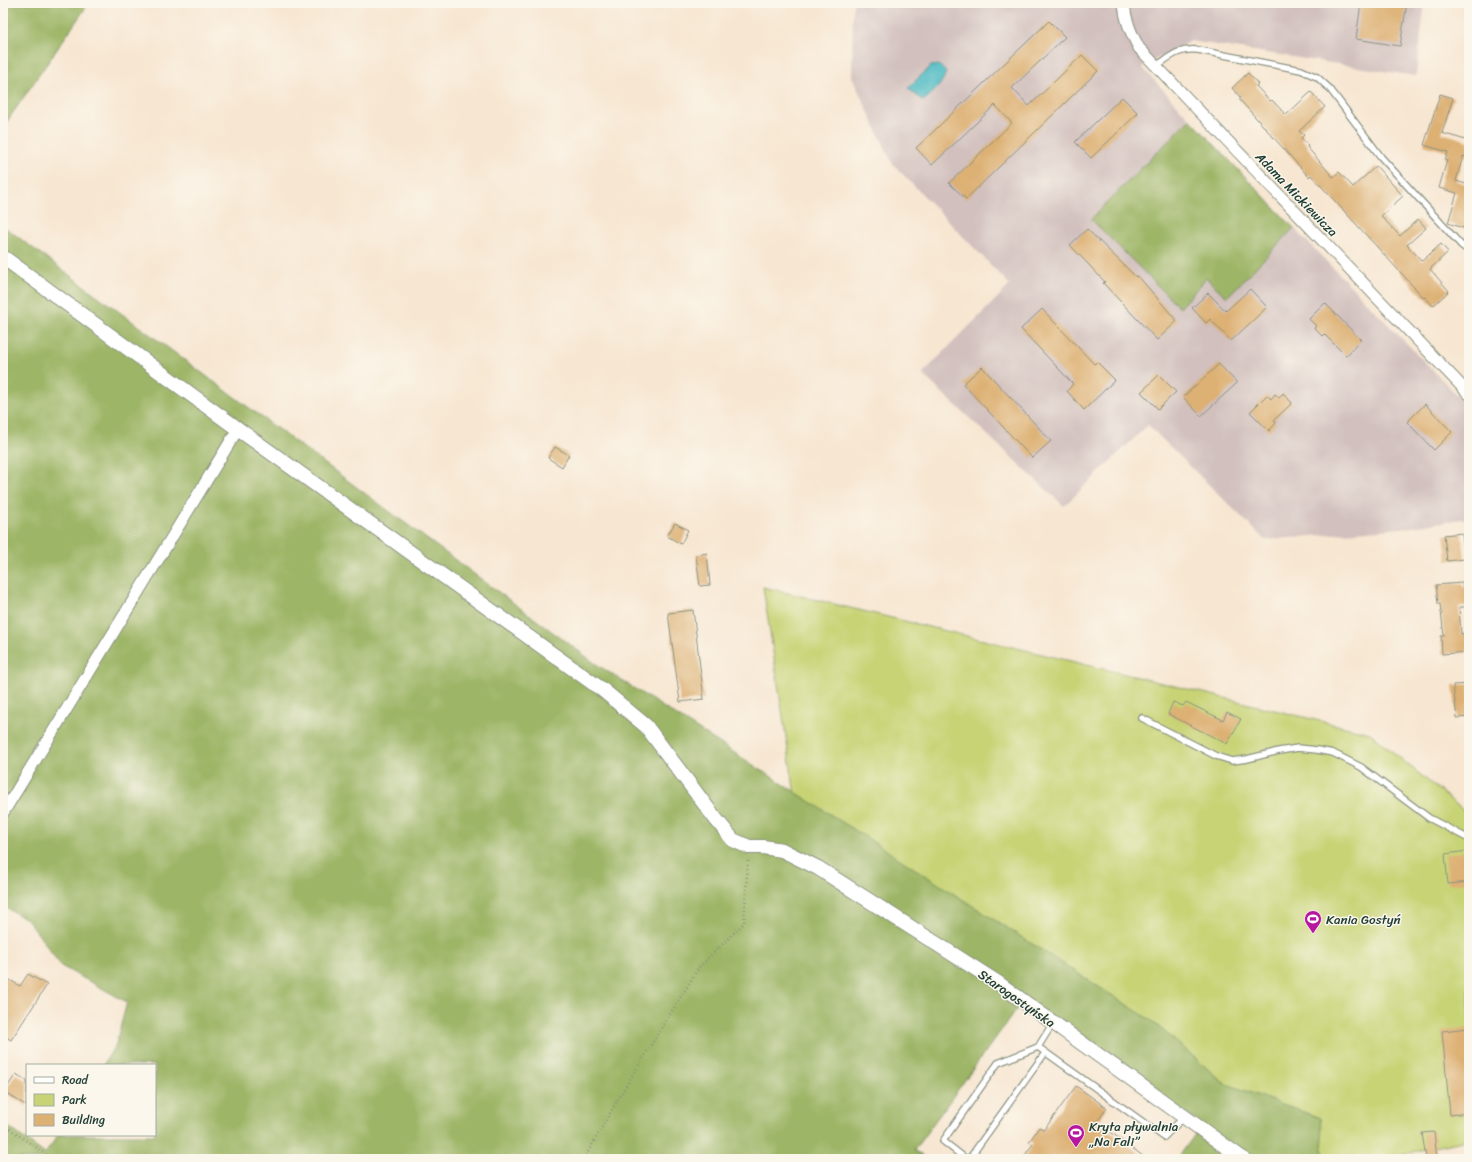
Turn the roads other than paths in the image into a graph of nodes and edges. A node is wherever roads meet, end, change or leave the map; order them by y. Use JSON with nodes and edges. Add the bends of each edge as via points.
{"nodes":[{"id":1,"x":1124,"y":3,"type":"edge"},
{"id":2,"x":1156,"y":66,"type":"junction"},
{"id":3,"x":1469,"y":251,"type":"edge"},
{"id":4,"x":3,"y":257,"type":"edge"},
{"id":5,"x":1469,"y":394,"type":"edge"},
{"id":6,"x":238,"y":429,"type":"junction"},
{"id":7,"x":1142,"y":718,"type":"dead end"},
{"id":8,"x":3,"y":813,"type":"edge"},
{"id":9,"x":1469,"y":839,"type":"edge"},
{"id":10,"x":1053,"y":1023,"type":"junction"},
{"id":11,"x":1038,"y":1047,"type":"junction"},
{"id":12,"x":1045,"y":1053,"type":"junction"},
{"id":13,"x":1185,"y":1116,"type":"junction"},
{"id":14,"x":966,"y":1159,"type":"edge"},
{"id":15,"x":969,"y":1159,"type":"edge"},
{"id":16,"x":1243,"y":1159,"type":"edge"}],
"edges":[{"from":1,"to":2,"type":"street","name":"Adama Mickiewicza","via":[[1130,32],[1139,48]]},
{"from":2,"to":3,"type":"lane","via":[[1187,49],[1301,70],[1317,77],[1330,88],[1382,157]]},
{"from":2,"to":5,"type":"street","name":"Adama Mickiewicza"},
{"from":4,"to":6,"type":"street"},
{"from":6,"to":8,"type":"street"},
{"from":6,"to":10,"type":"street","name":"Starogostyńska","via":[[604,691],[646,726],[733,840],[748,847],[782,850],[818,868],[998,983]]},
{"from":7,"to":9,"type":"lane","via":[[1216,756],[1232,761],[1298,748],[1333,753],[1361,767],[1429,818]]},
{"from":10,"to":11,"type":"lane"},
{"from":10,"to":13,"type":"street","name":"Starogostyńska"},
{"from":11,"to":12,"type":"lane"},
{"from":11,"to":14,"type":"lane","via":[[998,1063],[943,1141]]},
{"from":12,"to":13,"type":"lane","via":[[1164,1137]]},
{"from":12,"to":15,"type":"lane"},
{"from":13,"to":16,"type":"street","name":"Starogostyńska"}]}
